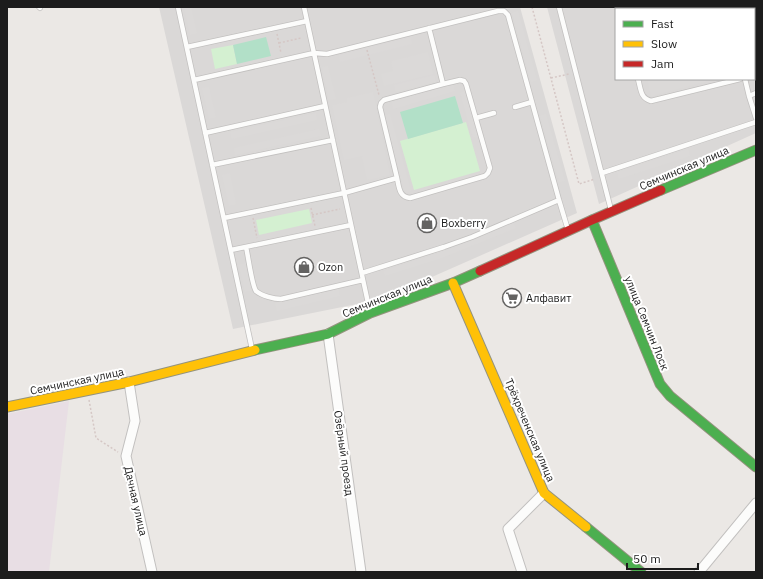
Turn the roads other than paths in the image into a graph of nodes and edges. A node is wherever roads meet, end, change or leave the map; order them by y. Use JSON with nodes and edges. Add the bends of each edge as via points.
{"nodes":[{"id":1,"x":178,"y":7,"type":"edge"},
{"id":2,"x":304,"y":7,"type":"edge"},
{"id":3,"x":559,"y":7,"type":"edge"},
{"id":4,"x":307,"y":21,"type":"junction"},
{"id":5,"x":429,"y":28,"type":"junction"},
{"id":6,"x":187,"y":47,"type":"junction"},
{"id":7,"x":314,"y":53,"type":"junction"},
{"id":8,"x":194,"y":80,"type":"junction"},
{"id":9,"x":638,"y":80,"type":"edge"},
{"id":10,"x":736,"y":80,"type":"edge"},
{"id":11,"x":744,"y":80,"type":"edge"},
{"id":12,"x":443,"y":84,"type":"junction"},
{"id":13,"x":756,"y":93,"type":"edge"},
{"id":14,"x":750,"y":96,"type":"junction"},
{"id":15,"x":532,"y":102,"type":"junction"},
{"id":16,"x":325,"y":106,"type":"junction"},
{"id":17,"x":516,"y":107,"type":"dead end"},
{"id":18,"x":494,"y":113,"type":"dead end"},
{"id":19,"x":476,"y":118,"type":"junction"},
{"id":20,"x":756,"y":118,"type":"edge"},
{"id":21,"x":756,"y":122,"type":"edge"},
{"id":22,"x":205,"y":133,"type":"junction"},
{"id":23,"x":333,"y":140,"type":"junction"},
{"id":24,"x":756,"y":150,"type":"edge"},
{"id":25,"x":212,"y":165,"type":"junction"},
{"id":26,"x":602,"y":175,"type":"junction"},
{"id":27,"x":397,"y":178,"type":"junction"},
{"id":28,"x":344,"y":193,"type":"junction"},
{"id":29,"x":559,"y":200,"type":"junction"},
{"id":30,"x":612,"y":212,"type":"junction"},
{"id":31,"x":224,"y":218,"type":"junction"},
{"id":32,"x":592,"y":220,"type":"junction"},
{"id":33,"x":351,"y":226,"type":"junction"},
{"id":34,"x":568,"y":231,"type":"junction"},
{"id":35,"x":246,"y":247,"type":"junction"},
{"id":36,"x":231,"y":250,"type":"junction"},
{"id":37,"x":362,"y":273,"type":"junction"},
{"id":38,"x":363,"y":280,"type":"junction"},
{"id":39,"x":453,"y":283,"type":"junction"},
{"id":40,"x":370,"y":313,"type":"junction"},
{"id":41,"x":328,"y":334,"type":"junction"},
{"id":42,"x":253,"y":350,"type":"junction"},
{"id":43,"x":129,"y":382,"type":"junction"},
{"id":44,"x":7,"y":407,"type":"edge"},
{"id":45,"x":756,"y":467,"type":"edge"},
{"id":46,"x":544,"y":493,"type":"junction"},
{"id":47,"x":756,"y":503,"type":"edge"},
{"id":48,"x":152,"y":572,"type":"edge"},
{"id":49,"x":361,"y":572,"type":"edge"},
{"id":50,"x":522,"y":572,"type":"edge"},
{"id":51,"x":640,"y":572,"type":"edge"},
{"id":52,"x":699,"y":572,"type":"edge"}],
"edges":[{"from":1,"to":6,"type":"lane"},
{"from":2,"to":4,"type":"lane"},
{"from":3,"to":26,"type":"lane"},
{"from":4,"to":6,"type":"lane"},
{"from":4,"to":7,"type":"lane"},
{"from":5,"to":7,"type":"lane","via":[[327,54]]},
{"from":5,"to":12,"type":"lane"},
{"from":5,"to":15,"type":"lane","via":[[504,11],[508,15]]},
{"from":6,"to":8,"type":"lane"},
{"from":7,"to":8,"type":"lane"},
{"from":7,"to":16,"type":"lane"},
{"from":8,"to":22,"type":"lane"},
{"from":9,"to":10,"type":"lane","via":[[642,96],[651,102]]},
{"from":11,"to":14,"type":"lane"},
{"from":12,"to":19,"type":"lane","via":[[464,81]]},
{"from":12,"to":27,"type":"lane","via":[[381,103]]},
{"from":13,"to":14,"type":"lane"},
{"from":14,"to":20,"type":"lane"},
{"from":15,"to":17,"type":"lane"},
{"from":15,"to":29,"type":"lane"},
{"from":16,"to":22,"type":"lane"},
{"from":16,"to":23,"type":"lane"},
{"from":18,"to":19,"type":"lane"},
{"from":19,"to":27,"type":"lane","via":[[490,168],[485,176],[410,198],[400,193]]},
{"from":21,"to":26,"type":"lane"},
{"from":22,"to":25,"type":"lane"},
{"from":23,"to":25,"type":"lane"},
{"from":23,"to":28,"type":"lane"},
{"from":24,"to":30,"type":"street","name":"Семчинская улица"},
{"from":25,"to":31,"type":"lane"},
{"from":26,"to":30,"type":"lane"},
{"from":27,"to":28,"type":"lane"},
{"from":28,"to":31,"type":"lane"},
{"from":28,"to":33,"type":"lane"},
{"from":29,"to":34,"type":"lane"},
{"from":29,"to":37,"type":"lane","via":[[444,248]]},
{"from":30,"to":32,"type":"street","name":"Семчинская улица"},
{"from":31,"to":36,"type":"lane"},
{"from":32,"to":34,"type":"street","name":"Семчинская улица"},
{"from":32,"to":45,"type":"street","name":"улица Семчин Лоск","via":[[660,384],[670,396]]},
{"from":33,"to":35,"type":"lane"},
{"from":33,"to":37,"type":"lane"},
{"from":34,"to":39,"type":"street","name":"Семчинская улица"},
{"from":35,"to":36,"type":"lane"},
{"from":35,"to":38,"type":"lane","via":[[254,288],[260,294],[270,297],[281,299]]},
{"from":36,"to":42,"type":"lane"},
{"from":37,"to":38,"type":"lane"},
{"from":38,"to":40,"type":"lane"},
{"from":39,"to":40,"type":"street","name":"Семчинская улица"},
{"from":39,"to":46,"type":"street","name":"Трёхреченская улица"},
{"from":40,"to":41,"type":"street","name":"Семчинская улица"},
{"from":41,"to":42,"type":"street","name":"Семчинская улица"},
{"from":41,"to":49,"type":"street","name":"Озёрный проезд"},
{"from":42,"to":43,"type":"street","name":"Семчинская улица"},
{"from":43,"to":44,"type":"street","name":"Семчинская улица"},
{"from":43,"to":48,"type":"street","name":"Дачная улица","via":[[135,421],[126,456]]},
{"from":46,"to":50,"type":"street","via":[[508,529]]},
{"from":46,"to":51,"type":"street","name":"Трёхреченская улица"},
{"from":47,"to":52,"type":"street"}]}
